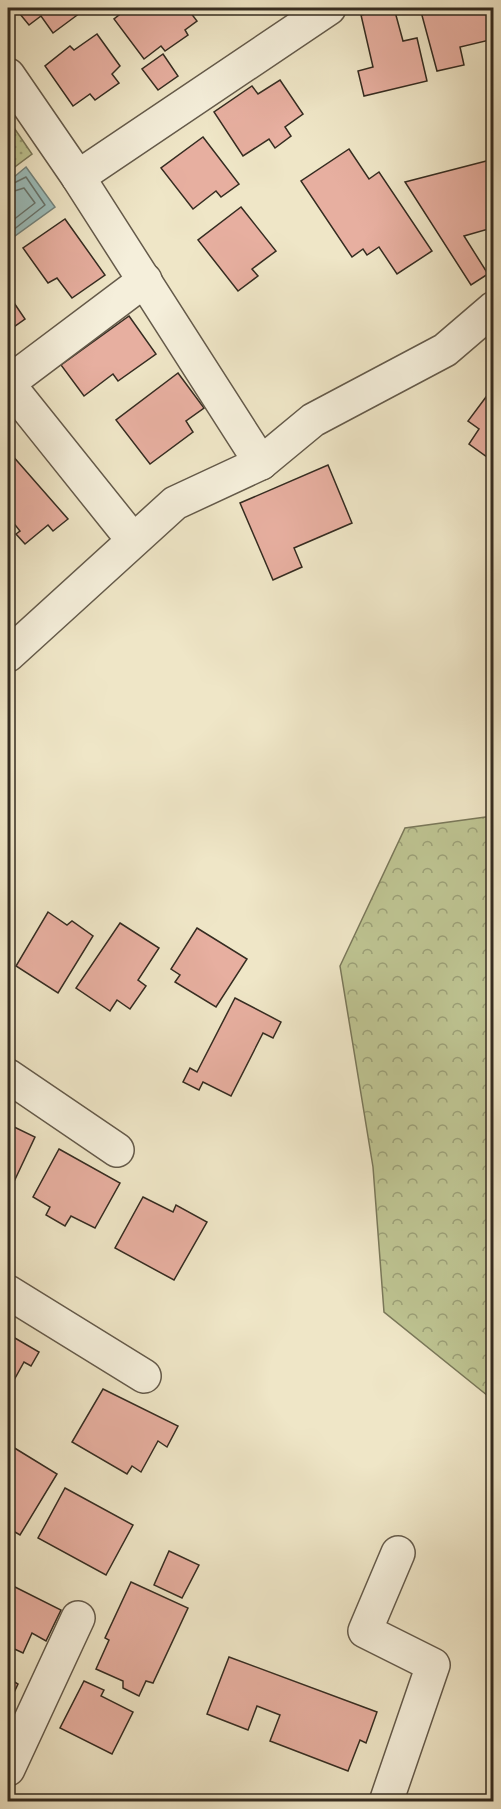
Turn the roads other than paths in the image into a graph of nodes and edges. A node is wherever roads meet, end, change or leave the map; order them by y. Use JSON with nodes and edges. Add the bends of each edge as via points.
{"nodes":[{"id":1,"x":329,"y":8,"type":"edge"},
{"id":2,"x":8,"y":75,"type":"edge"},
{"id":3,"x":78,"y":177,"type":"junction"},
{"id":4,"x":145,"y":280,"type":"junction"},
{"id":5,"x":494,"y":308,"type":"edge"},
{"id":6,"x":8,"y":384,"type":"edge"},
{"id":7,"x":261,"y":463,"type":"junction"},
{"id":8,"x":133,"y":540,"type":"junction"},
{"id":9,"x":8,"y":655,"type":"edge"},
{"id":10,"x":8,"y":1076,"type":"edge"},
{"id":11,"x":117,"y":1150,"type":"dead end"},
{"id":12,"x":8,"y":1292,"type":"edge"},
{"id":13,"x":144,"y":1376,"type":"dead end"},
{"id":14,"x":398,"y":1553,"type":"dead end"},
{"id":15,"x":78,"y":1618,"type":"dead end"},
{"id":16,"x":8,"y":1769,"type":"edge"},
{"id":17,"x":386,"y":1802,"type":"edge"}],
"edges":[{"from":1,"to":3,"type":"street"},
{"from":2,"to":3,"type":"street"},
{"from":3,"to":4,"type":"street"},
{"from":4,"to":6,"type":"street"},
{"from":4,"to":7,"type":"street"},
{"from":5,"to":7,"type":"street","via":[[445,350],[313,420]]},
{"from":6,"to":8,"type":"street"},
{"from":7,"to":8,"type":"street","via":[[175,503]]},
{"from":8,"to":9,"type":"street"},
{"from":10,"to":11,"type":"street"},
{"from":12,"to":13,"type":"street"},
{"from":14,"to":17,"type":"street","via":[[366,1631],[433,1665]]},
{"from":15,"to":16,"type":"street"}]}
